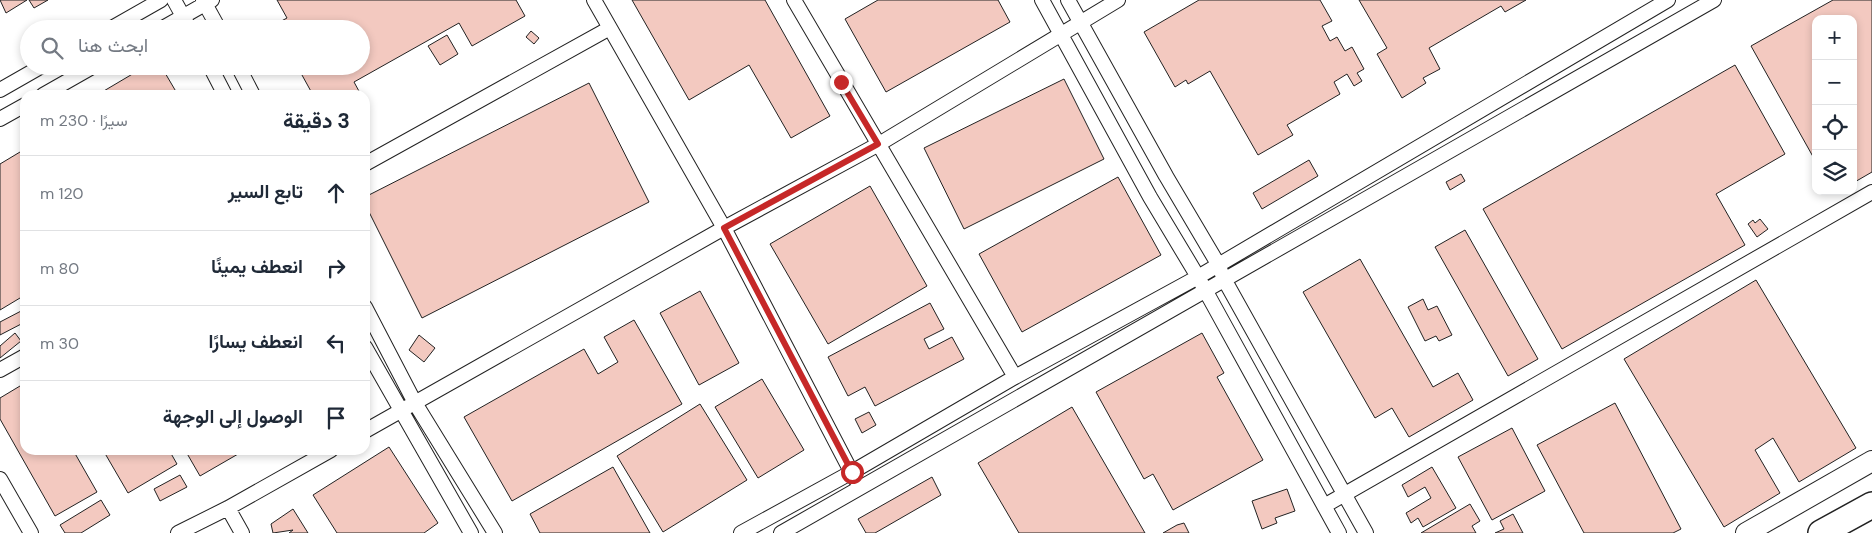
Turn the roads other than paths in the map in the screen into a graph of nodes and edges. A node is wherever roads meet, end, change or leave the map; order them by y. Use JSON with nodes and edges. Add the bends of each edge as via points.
{"nodes":[{"id":1,"x":161,"y":0,"type":"edge"},
{"id":2,"x":174,"y":0,"type":"edge"},
{"id":3,"x":594,"y":0,"type":"edge"},
{"id":4,"x":794,"y":0,"type":"edge"},
{"id":5,"x":1042,"y":0,"type":"edge"},
{"id":6,"x":1068,"y":0,"type":"edge"},
{"id":7,"x":1118,"y":0,"type":"edge"},
{"id":8,"x":1668,"y":0,"type":"edge"},
{"id":9,"x":1714,"y":0,"type":"edge"},
{"id":10,"x":207,"y":1,"type":"edge"},
{"id":11,"x":126,"y":20,"type":"edge"},
{"id":12,"x":185,"y":20,"type":"edge"},
{"id":13,"x":188,"y":20,"type":"edge"},
{"id":14,"x":214,"y":20,"type":"edge"},
{"id":15,"x":1081,"y":22,"type":"junction"},
{"id":16,"x":610,"y":28,"type":"junction"},
{"id":17,"x":1062,"y":35,"type":"junction"},
{"id":18,"x":26,"y":75,"type":"edge"},
{"id":19,"x":78,"y":75,"type":"edge"},
{"id":20,"x":215,"y":75,"type":"edge"},
{"id":21,"x":243,"y":75,"type":"edge"},
{"id":22,"x":0,"y":90,"type":"edge"},
{"id":23,"x":52,"y":90,"type":"edge"},
{"id":24,"x":222,"y":90,"type":"edge"},
{"id":25,"x":251,"y":90,"type":"edge"},
{"id":26,"x":20,"y":108,"type":"edge"},
{"id":27,"x":0,"y":119,"type":"edge"},
{"id":28,"x":878,"y":144,"type":"junction"},
{"id":29,"x":370,"y":161,"type":"edge"},
{"id":30,"x":1166,"y":176,"type":"junction"},
{"id":31,"x":1872,"y":192,"type":"edge"},
{"id":32,"x":1150,"y":196,"type":"junction"},
{"id":33,"x":724,"y":228,"type":"junction"},
{"id":34,"x":1218,"y":264,"type":"junction"},
{"id":35,"x":1198,"y":277,"type":"junction"},
{"id":36,"x":1224,"y":279,"type":"junction"},
{"id":37,"x":1204,"y":290,"type":"junction"},
{"id":38,"x":370,"y":317,"type":"edge"},
{"id":39,"x":370,"y":356,"type":"edge"},
{"id":40,"x":20,"y":359,"type":"edge"},
{"id":41,"x":0,"y":370,"type":"edge"},
{"id":42,"x":1015,"y":377,"type":"junction"},
{"id":43,"x":406,"y":386,"type":"junction"},
{"id":44,"x":415,"y":403,"type":"junction"},
{"id":45,"x":402,"y":411,"type":"junction"},
{"id":46,"x":370,"y":428,"type":"edge"},
{"id":47,"x":322,"y":455,"type":"edge"},
{"id":48,"x":1872,"y":461,"type":"edge"},
{"id":49,"x":852,"y":472,"type":"junction"},
{"id":50,"x":0,"y":479,"type":"edge"},
{"id":51,"x":859,"y":489,"type":"junction"},
{"id":52,"x":1346,"y":494,"type":"junction"},
{"id":53,"x":1872,"y":505,"type":"edge"},
{"id":54,"x":1324,"y":506,"type":"junction"},
{"id":55,"x":228,"y":508,"type":"junction"},
{"id":56,"x":31,"y":533,"type":"edge"},
{"id":57,"x":178,"y":533,"type":"edge"},
{"id":58,"x":242,"y":533,"type":"edge"},
{"id":59,"x":472,"y":533,"type":"edge"},
{"id":60,"x":494,"y":533,"type":"edge"},
{"id":61,"x":741,"y":533,"type":"edge"},
{"id":62,"x":781,"y":533,"type":"edge"},
{"id":63,"x":1340,"y":533,"type":"edge"},
{"id":64,"x":1366,"y":533,"type":"edge"},
{"id":65,"x":1746,"y":533,"type":"edge"},
{"id":66,"x":1821,"y":533,"type":"edge"}],
"edges":[{"from":1,"to":11,"type":"street"},
{"from":2,"to":12,"type":"street"},
{"from":3,"to":16,"type":"street"},
{"from":4,"to":28,"type":"street"},
{"from":5,"to":17,"type":"street"},
{"from":6,"to":15,"type":"street"},
{"from":7,"to":15,"type":"street"},
{"from":8,"to":34,"type":"street"},
{"from":9,"to":36,"type":"street"},
{"from":10,"to":13,"type":"street"},
{"from":10,"to":14,"type":"street"},
{"from":15,"to":17,"type":"street"},
{"from":15,"to":30,"type":"street"},
{"from":16,"to":29,"type":"street"},
{"from":16,"to":33,"type":"street"},
{"from":17,"to":28,"type":"street"},
{"from":17,"to":32,"type":"street"},
{"from":18,"to":22,"type":"street"},
{"from":19,"to":23,"type":"street"},
{"from":20,"to":24,"type":"street"},
{"from":21,"to":25,"type":"street"},
{"from":26,"to":27,"type":"street"},
{"from":28,"to":33,"type":"street"},
{"from":28,"to":42,"type":"street"},
{"from":30,"to":32,"type":"street"},
{"from":30,"to":34,"type":"street"},
{"from":31,"to":52,"type":"street"},
{"from":32,"to":35,"type":"street"},
{"from":33,"to":44,"type":"street"},
{"from":33,"to":49,"type":"street"},
{"from":34,"to":35,"type":"street"},
{"from":34,"to":36,"type":"street"},
{"from":35,"to":37,"type":"street"},
{"from":35,"to":42,"type":"street"},
{"from":36,"to":37,"type":"street"},
{"from":36,"to":52,"type":"street"},
{"from":37,"to":51,"type":"street"},
{"from":37,"to":54,"type":"street"},
{"from":38,"to":43,"type":"street"},
{"from":39,"to":45,"type":"street"},
{"from":40,"to":41,"type":"street"},
{"from":42,"to":49,"type":"street"},
{"from":43,"to":44,"type":"street"},
{"from":43,"to":45,"type":"street"},
{"from":44,"to":45,"type":"street"},
{"from":44,"to":60,"type":"street"},
{"from":45,"to":46,"type":"street"},
{"from":45,"to":59,"type":"street"},
{"from":47,"to":55,"type":"street"},
{"from":48,"to":65,"type":"main road"},
{"from":49,"to":51,"type":"street"},
{"from":49,"to":61,"type":"street"},
{"from":50,"to":56,"type":"street"},
{"from":51,"to":62,"type":"street"},
{"from":52,"to":54,"type":"street"},
{"from":52,"to":64,"type":"street"},
{"from":53,"to":66,"type":"highway"},
{"from":54,"to":63,"type":"street"},
{"from":55,"to":57,"type":"street"},
{"from":55,"to":58,"type":"street"}]}
